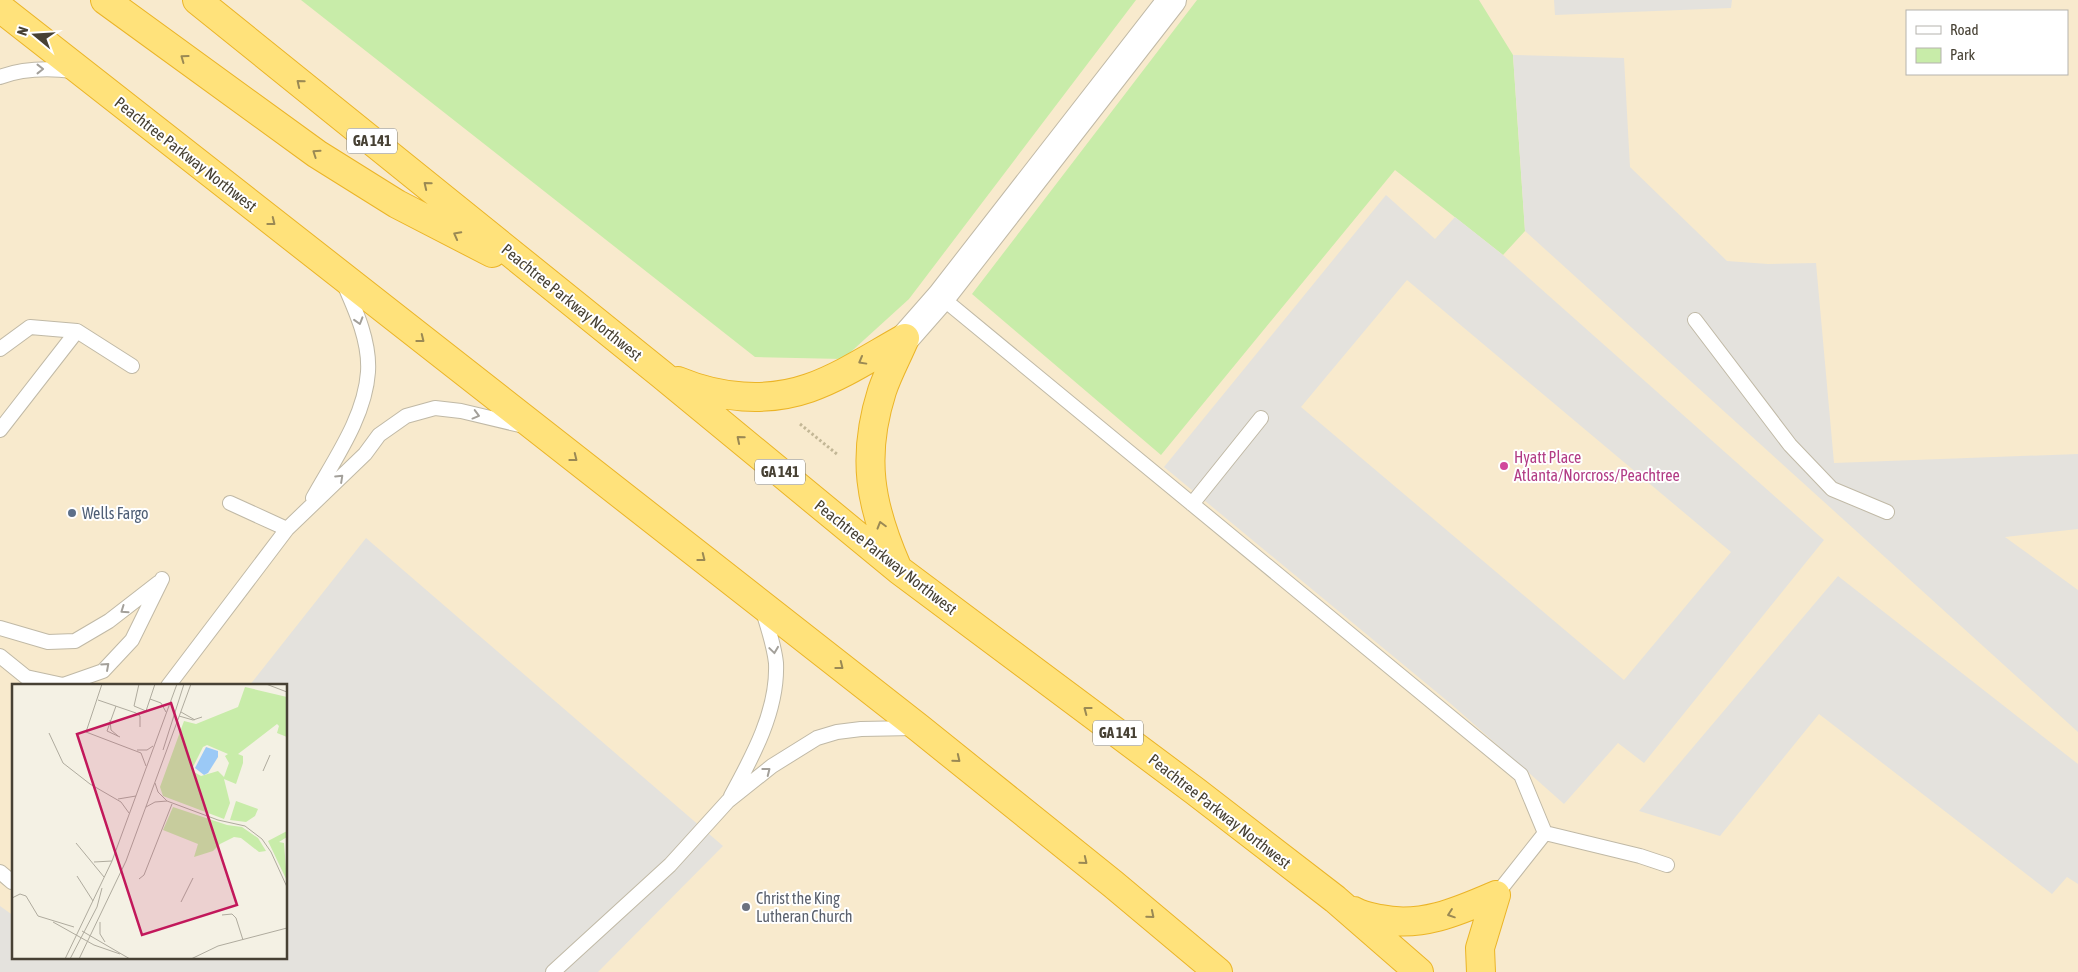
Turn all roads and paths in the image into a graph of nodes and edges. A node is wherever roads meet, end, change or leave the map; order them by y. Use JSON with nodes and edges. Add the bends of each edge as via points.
{"nodes":[{"id":1,"x":105,"y":0,"type":"edge"},
{"id":2,"x":197,"y":0,"type":"edge"},
{"id":3,"x":1172,"y":0,"type":"edge"},
{"id":4,"x":0,"y":8,"type":"edge"},
{"id":5,"x":81,"y":72,"type":"junction"},
{"id":6,"x":0,"y":77,"type":"edge"},
{"id":7,"x":341,"y":276,"type":"junction"},
{"id":8,"x":546,"y":281,"type":"junction"},
{"id":9,"x":941,"y":297,"type":"junction"},
{"id":10,"x":1695,"y":320,"type":"dead end"},
{"id":11,"x":77,"y":331,"type":"junction"},
{"id":12,"x":905,"y":338,"type":"junction"},
{"id":13,"x":0,"y":349,"type":"edge"},
{"id":14,"x":132,"y":366,"type":"dead end"},
{"id":15,"x":661,"y":374,"type":"junction"},
{"id":16,"x":1261,"y":418,"type":"dead end"},
{"id":17,"x":798,"y":423,"type":"dead end"},
{"id":18,"x":535,"y":428,"type":"junction"},
{"id":19,"x":0,"y":430,"type":"edge"},
{"id":20,"x":844,"y":460,"type":"dead end"},
{"id":21,"x":230,"y":503,"type":"dead end"},
{"id":22,"x":1192,"y":504,"type":"junction"},
{"id":23,"x":305,"y":512,"type":"junction"},
{"id":24,"x":1887,"y":512,"type":"dead end"},
{"id":25,"x":287,"y":529,"type":"junction"},
{"id":26,"x":899,"y":570,"type":"junction"},
{"id":27,"x":760,"y":603,"type":"junction"},
{"id":28,"x":0,"y":628,"type":"edge"},
{"id":29,"x":0,"y":656,"type":"edge"},
{"id":30,"x":58,"y":684,"type":"edge"},
{"id":31,"x":66,"y":684,"type":"edge"},
{"id":32,"x":170,"y":684,"type":"edge"},
{"id":33,"x":919,"y":728,"type":"junction"},
{"id":34,"x":728,"y":801,"type":"junction"},
{"id":35,"x":1545,"y":833,"type":"junction"},
{"id":36,"x":1667,"y":864,"type":"dead end"},
{"id":37,"x":0,"y":872,"type":"edge"},
{"id":38,"x":12,"y":882,"type":"edge"},
{"id":39,"x":1496,"y":895,"type":"junction"},
{"id":40,"x":1334,"y":899,"type":"junction"},
{"id":41,"x":553,"y":972,"type":"edge"},
{"id":42,"x":1218,"y":972,"type":"edge"},
{"id":43,"x":1420,"y":972,"type":"edge"},
{"id":44,"x":1481,"y":972,"type":"edge"}],
"edges":[{"from":8,"to":1,"type":"highway","one_way":true,"via":[[398,204],[317,154]]},
{"from":8,"to":2,"type":"highway","name":"Peachtree Parkway Northwest","number":"GA 141","one_way":true},
{"from":3,"to":9,"type":"street"},
{"from":4,"to":5,"type":"highway","name":"Peachtree Parkway Northwest"},
{"from":6,"to":5,"type":"lane","one_way":true,"via":[[34,69]]},
{"from":5,"to":7,"type":"highway","name":"Peachtree Parkway Northwest","one_way":true},
{"from":7,"to":18,"type":"highway","name":"Peachtree Parkway Northwest","one_way":true},
{"from":7,"to":23,"type":"lane","one_way":true,"via":[[365,341],[368,371],[363,402]]},
{"from":8,"to":15,"type":"highway","name":"Peachtree Parkway Northwest","number":"GA 141"},
{"from":9,"to":12,"type":"street"},
{"from":9,"to":22,"type":"lane"},
{"from":10,"to":24,"type":"lane","via":[[1790,445],[1832,488]]},
{"from":11,"to":13,"type":"lane","via":[[30,327]]},
{"from":11,"to":14,"type":"lane"},
{"from":11,"to":19,"type":"lane"},
{"from":12,"to":15,"type":"highway","one_way":true,"via":[[810,388],[765,398],[701,391]]},
{"from":26,"to":12,"type":"highway","one_way":true,"via":[[883,535],[876,508],[870,447],[883,389]]},
{"from":26,"to":15,"type":"highway","name":"Peachtree Parkway Northwest","number":"GA 141","one_way":true},
{"from":16,"to":22,"type":"lane"},
{"from":17,"to":20,"type":"path"},
{"from":23,"to":18,"type":"lane","one_way":true,"via":[[365,454],[379,435],[406,416],[435,408]]},
{"from":18,"to":27,"type":"highway","name":"Peachtree Parkway Northwest","one_way":true},
{"from":21,"to":25,"type":"lane"},
{"from":22,"to":35,"type":"lane","via":[[1521,775]]},
{"from":23,"to":25,"type":"lane"},
{"from":25,"to":32,"type":"lane"},
{"from":40,"to":26,"type":"highway","name":"Peachtree Parkway Northwest","number":"GA 141","one_way":true},
{"from":27,"to":33,"type":"highway","name":"Peachtree Parkway Northwest","one_way":true},
{"from":27,"to":34,"type":"lane","one_way":true,"via":[[772,638],[774,694],[754,752]]},
{"from":31,"to":28,"type":"lane","one_way":true,"via":[[103,671],[132,640],[162,579],[116,615],[75,640],[48,642]]},
{"from":29,"to":30,"type":"lane","one_way":true,"via":[[26,677]]},
{"from":34,"to":33,"type":"lane","one_way":true,"via":[[772,766],[817,738],[861,729]]},
{"from":33,"to":42,"type":"highway","name":"Peachtree Parkway Northwest","one_way":true},
{"from":34,"to":41,"type":"lane","via":[[670,865]]},
{"from":35,"to":36,"type":"lane"},
{"from":35,"to":39,"type":"lane"},
{"from":37,"to":38,"type":"lane"},
{"from":39,"to":40,"type":"highway","one_way":true,"via":[[1423,921],[1389,921],[1360,915]]},
{"from":39,"to":44,"type":"highway","via":[[1480,948]]},
{"from":40,"to":43,"type":"highway","name":"Peachtree Parkway Northwest","number":"GA 141"}]}
